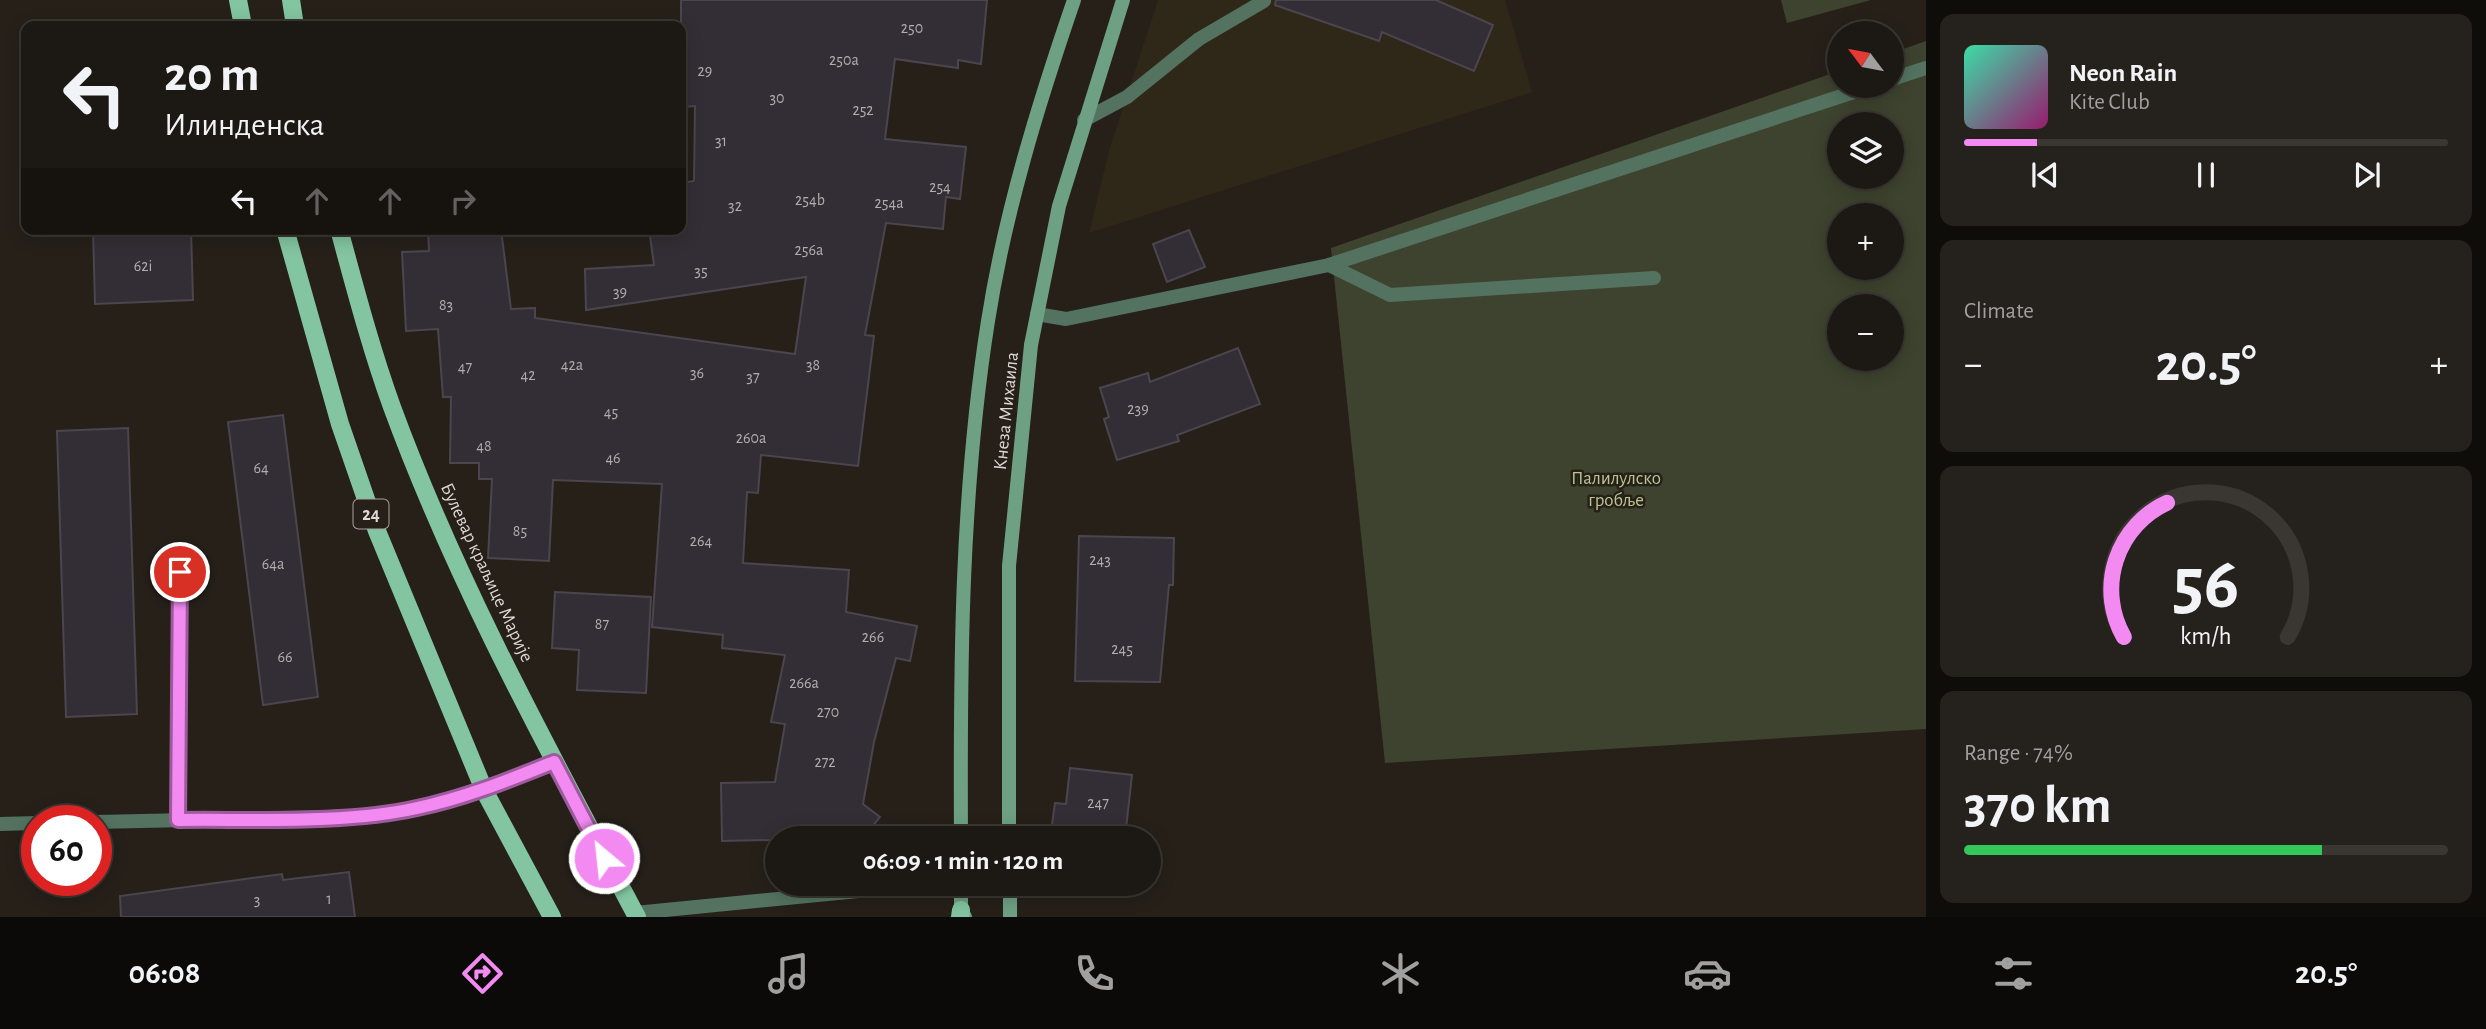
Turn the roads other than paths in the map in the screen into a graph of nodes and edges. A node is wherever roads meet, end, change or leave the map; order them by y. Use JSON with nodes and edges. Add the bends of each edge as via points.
{"nodes":[{"id":1,"x":238,"y":0,"type":"edge"},
{"id":2,"x":291,"y":0,"type":"edge"},
{"id":3,"x":1074,"y":0,"type":"edge"},
{"id":4,"x":1123,"y":0,"type":"edge"},
{"id":5,"x":1264,"y":1,"type":"edge"},
{"id":6,"x":242,"y":21,"type":"edge"},
{"id":7,"x":294,"y":21,"type":"edge"},
{"id":8,"x":1926,"y":68,"type":"edge"},
{"id":9,"x":1904,"y":75,"type":"edge"},
{"id":10,"x":1836,"y":98,"type":"edge"},
{"id":11,"x":1084,"y":120,"type":"junction"},
{"id":12,"x":287,"y":235,"type":"edge"},
{"id":13,"x":341,"y":235,"type":"edge"},
{"id":14,"x":1329,"y":265,"type":"junction"},
{"id":15,"x":1654,"y":278,"type":"dead end"},
{"id":16,"x":1037,"y":314,"type":"junction"},
{"id":17,"x":180,"y":572,"type":"dead end"},
{"id":18,"x":554,"y":762,"type":"junction"},
{"id":19,"x":484,"y":790,"type":"junction"},
{"id":20,"x":178,"y":820,"type":"junction"},
{"id":21,"x":112,"y":822,"type":"edge"},
{"id":22,"x":21,"y":823,"type":"edge"},
{"id":23,"x":0,"y":824,"type":"edge"},
{"id":24,"x":961,"y":826,"type":"edge"},
{"id":25,"x":1009,"y":826,"type":"edge"},
{"id":26,"x":816,"y":896,"type":"edge"},
{"id":27,"x":961,"y":896,"type":"edge"},
{"id":28,"x":1010,"y":896,"type":"edge"},
{"id":29,"x":636,"y":915,"type":"edge"},
{"id":30,"x":962,"y":915,"type":"edge"},
{"id":31,"x":552,"y":917,"type":"edge"},
{"id":32,"x":1010,"y":917,"type":"edge"}],
"edges":[{"from":1,"to":6,"type":"main road"},
{"from":2,"to":7,"type":"main road"},
{"from":3,"to":24,"type":"main road","name":"Кнеза Михаила","via":[[1036,112],[988,321],[965,525]]},
{"from":4,"to":11,"type":"main road","name":"Кнеза Михаила"},
{"from":5,"to":11,"type":"street","via":[[1199,39],[1127,97]]},
{"from":8,"to":9,"type":"street"},
{"from":10,"to":14,"type":"street"},
{"from":11,"to":16,"type":"main road","name":"Кнеза Михаила","via":[[1059,206]]},
{"from":12,"to":19,"type":"main road","number":"24","via":[[357,475]]},
{"from":13,"to":18,"type":"main road","name":"Булевар краљице Марије","via":[[391,404],[419,476]]},
{"from":14,"to":15,"type":"street","via":[[1390,295]]},
{"from":14,"to":16,"type":"street","via":[[1066,319]]},
{"from":16,"to":25,"type":"main road","name":"Кнеза Михаила","via":[[1009,566]]},
{"from":17,"to":20,"type":"street"},
{"from":18,"to":19,"type":"street"},
{"from":18,"to":29,"type":"main road","name":"Булевар краљице Марије"},
{"from":19,"to":20,"type":"street","via":[[373,816]]},
{"from":19,"to":31,"type":"main road","number":"24"},
{"from":20,"to":21,"type":"street"},
{"from":22,"to":23,"type":"street"},
{"from":26,"to":29,"type":"street"},
{"from":27,"to":30,"type":"main road"},
{"from":28,"to":32,"type":"main road"}]}
